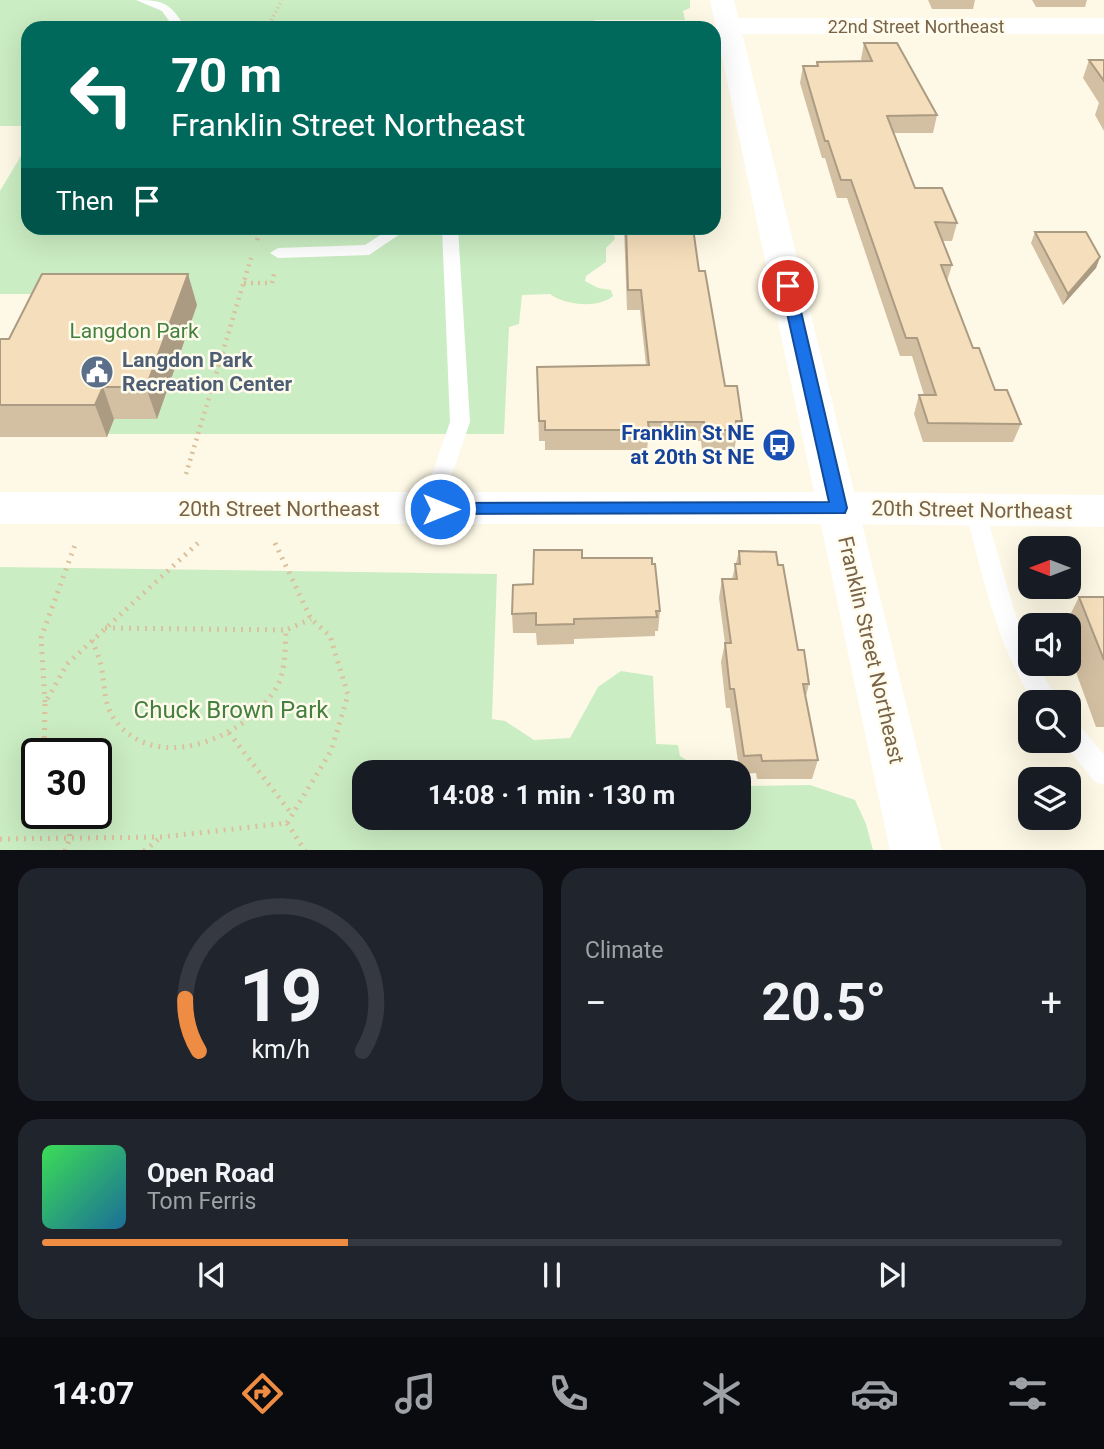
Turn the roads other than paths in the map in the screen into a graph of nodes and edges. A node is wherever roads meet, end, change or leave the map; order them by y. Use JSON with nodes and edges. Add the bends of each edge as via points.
{"nodes":[{"id":1,"x":142,"y":0,"type":"edge"},
{"id":2,"x":725,"y":13,"type":"edge"},
{"id":3,"x":175,"y":21,"type":"edge"},
{"id":4,"x":1104,"y":26,"type":"edge"},
{"id":5,"x":391,"y":235,"type":"edge"},
{"id":6,"x":450,"y":235,"type":"edge"},
{"id":7,"x":278,"y":253,"type":"dead end"},
{"id":8,"x":0,"y":508,"type":"edge"},
{"id":9,"x":839,"y":508,"type":"junction"},
{"id":10,"x":440,"y":509,"type":"junction"},
{"id":11,"x":975,"y":510,"type":"junction"},
{"id":12,"x":1104,"y":511,"type":"edge"},
{"id":13,"x":1038,"y":690,"type":"edge"},
{"id":14,"x":1081,"y":746,"type":"edge"},
{"id":15,"x":1104,"y":774,"type":"edge"},
{"id":16,"x":916,"y":850,"type":"edge"}],
"edges":[{"from":1,"to":3,"type":"lane","via":[[166,8]]},
{"from":2,"to":4,"type":"street","name":"22nd Street Northeast"},
{"from":2,"to":9,"type":"street","name":"Franklin Street Northeast"},
{"from":5,"to":7,"type":"lane","via":[[369,250]]},
{"from":6,"to":10,"type":"lane","via":[[460,422],[442,474]]},
{"from":8,"to":10,"type":"street","name":"20th Street Northeast"},
{"from":9,"to":10,"type":"street","name":"20th Street Northeast"},
{"from":9,"to":11,"type":"street","name":"20th Street Northeast"},
{"from":9,"to":16,"type":"street","name":"Franklin Street Northeast"},
{"from":11,"to":12,"type":"street","name":"20th Street Northeast"},
{"from":11,"to":13,"type":"lane","via":[[1014,640]]},
{"from":14,"to":15,"type":"lane"}]}
